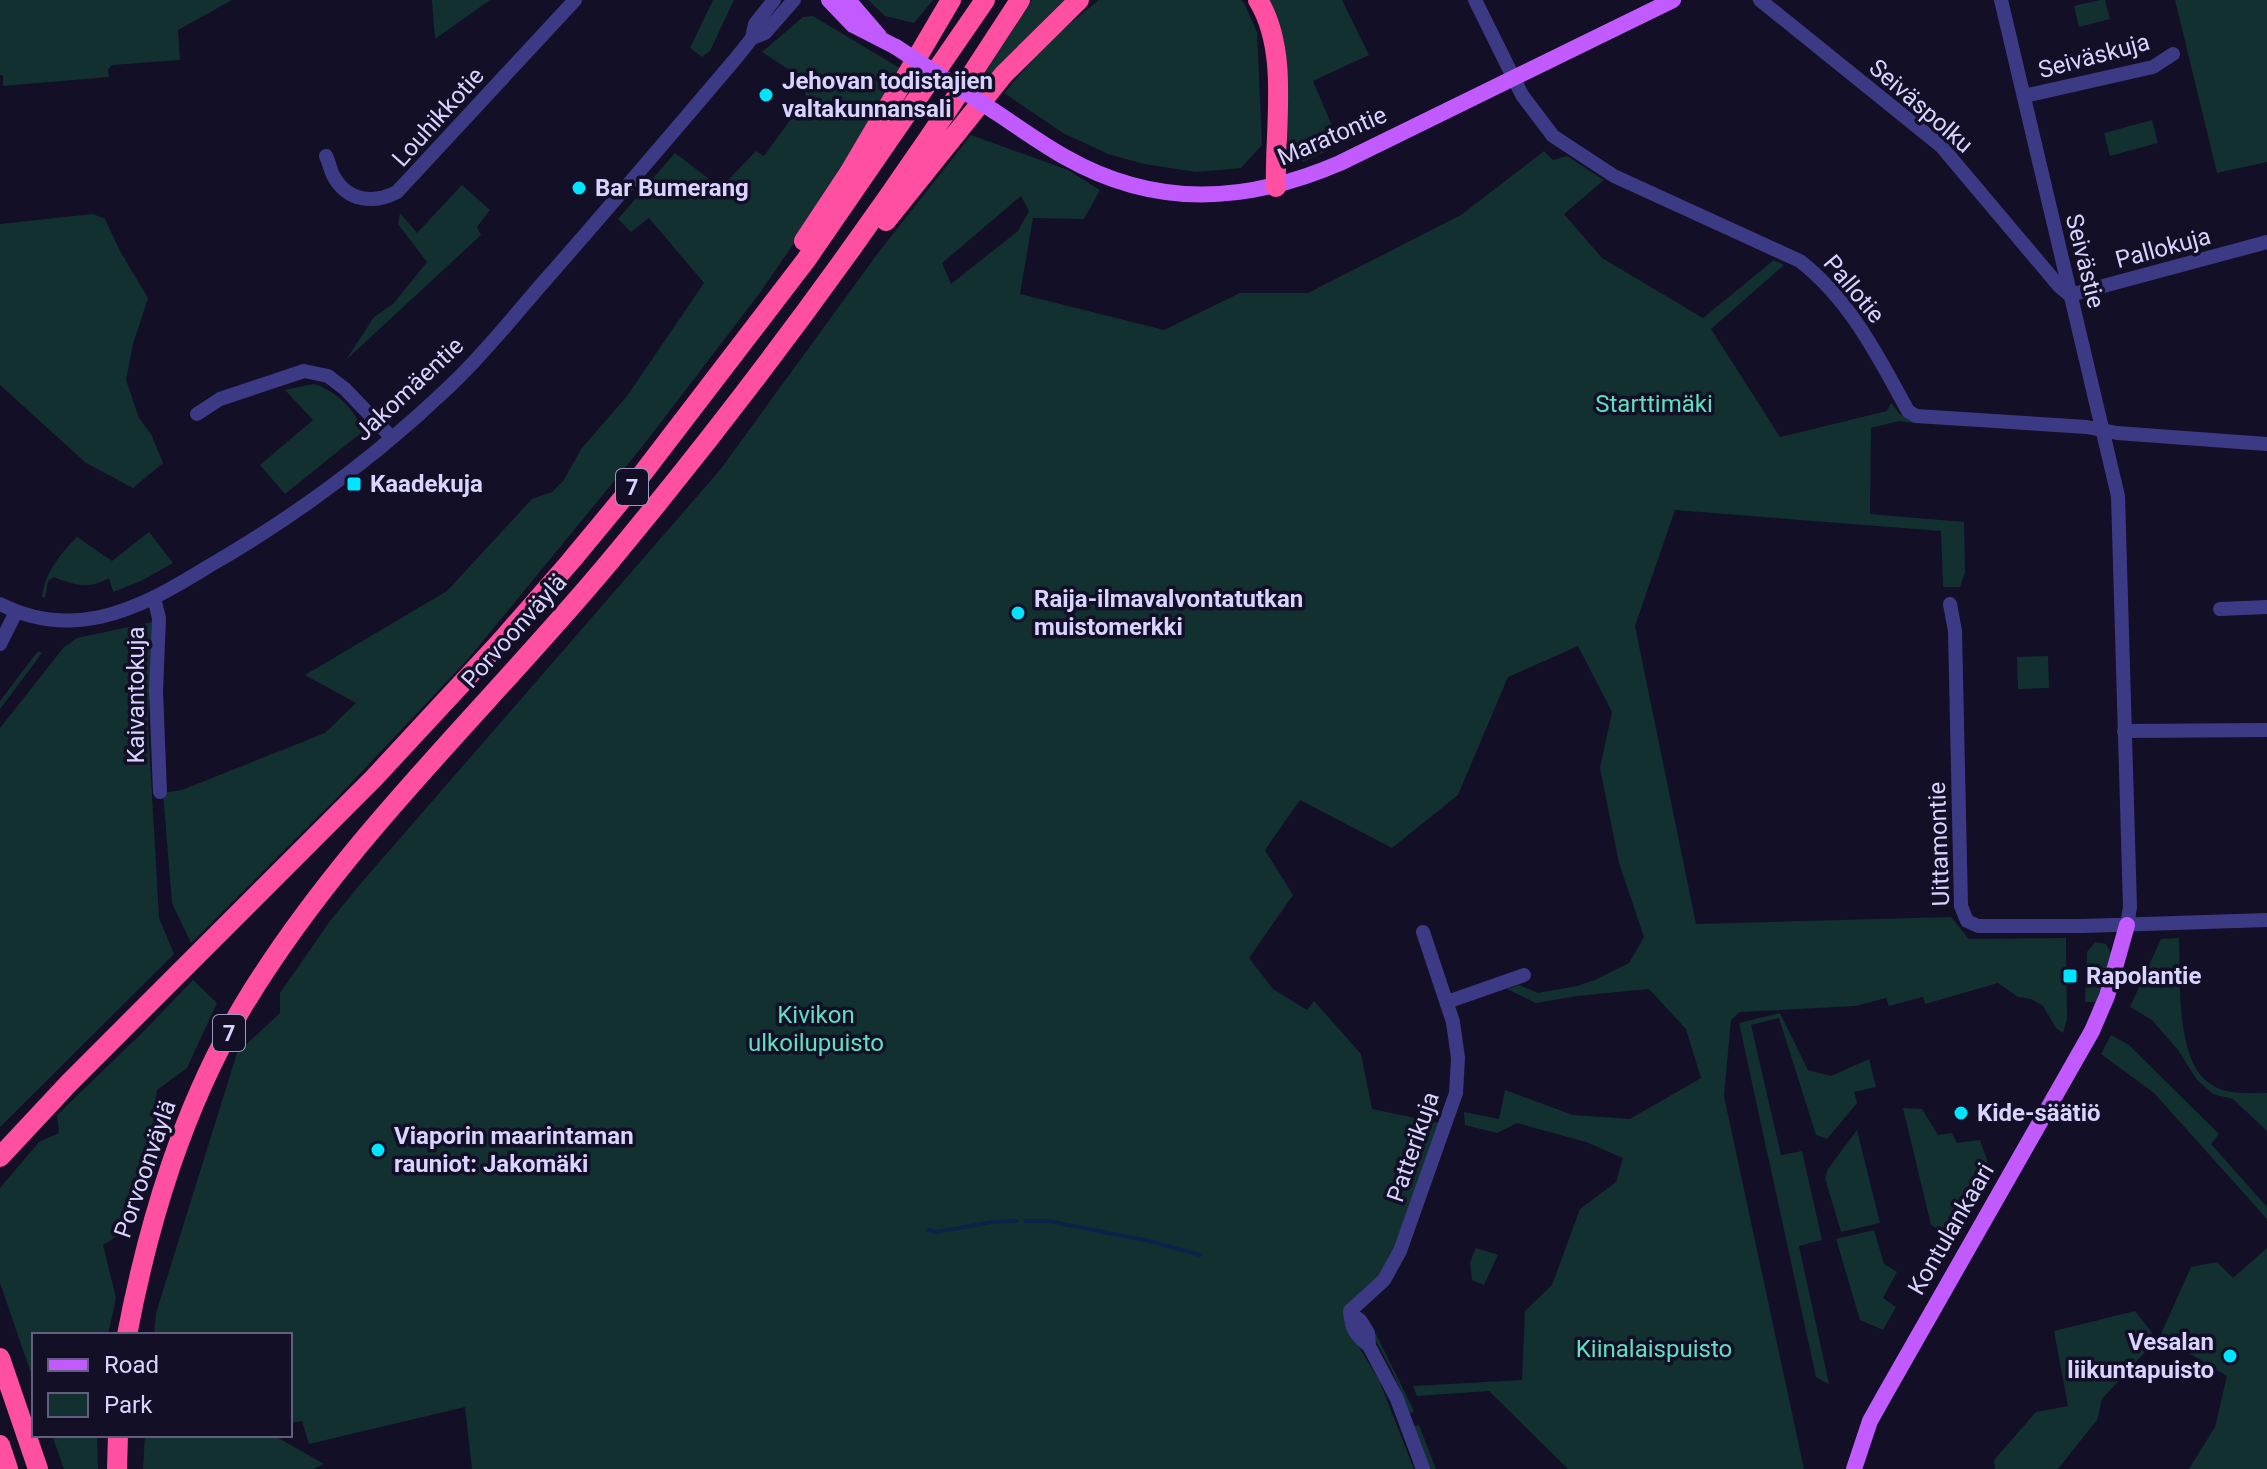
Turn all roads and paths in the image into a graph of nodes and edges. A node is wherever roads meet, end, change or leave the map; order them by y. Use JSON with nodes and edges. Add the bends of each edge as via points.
{"nodes":[{"id":1,"x":575,"y":0,"type":"edge"},
{"id":2,"x":774,"y":0,"type":"edge"},
{"id":3,"x":794,"y":0,"type":"edge"},
{"id":4,"x":829,"y":0,"type":"edge"},
{"id":5,"x":848,"y":0,"type":"edge"},
{"id":6,"x":951,"y":0,"type":"edge"},
{"id":7,"x":985,"y":0,"type":"edge"},
{"id":8,"x":1020,"y":0,"type":"edge"},
{"id":9,"x":1079,"y":0,"type":"edge"},
{"id":10,"x":1258,"y":0,"type":"edge"},
{"id":11,"x":1475,"y":0,"type":"edge"},
{"id":12,"x":1673,"y":0,"type":"edge"},
{"id":13,"x":1760,"y":0,"type":"edge"},
{"id":14,"x":2001,"y":0,"type":"edge"},
{"id":15,"x":880,"y":37,"type":"junction"},
{"id":16,"x":752,"y":38,"type":"junction"},
{"id":17,"x":2173,"y":54,"type":"dead end"},
{"id":18,"x":1514,"y":78,"type":"junction"},
{"id":19,"x":2024,"y":96,"type":"junction"},
{"id":20,"x":326,"y":156,"type":"dead end"},
{"id":21,"x":1276,"y":187,"type":"junction"},
{"id":22,"x":2267,"y":242,"type":"edge"},
{"id":23,"x":2070,"y":295,"type":"junction"},
{"id":24,"x":808,"y":311,"type":"junction"},
{"id":25,"x":755,"y":328,"type":"junction"},
{"id":26,"x":197,"y":414,"type":"dead end"},
{"id":27,"x":2102,"y":430,"type":"junction"},
{"id":28,"x":392,"y":438,"type":"junction"},
{"id":29,"x":2267,"y":444,"type":"edge"},
{"id":30,"x":154,"y":598,"type":"junction"},
{"id":31,"x":0,"y":604,"type":"edge"},
{"id":32,"x":1950,"y":604,"type":"dead end"},
{"id":33,"x":2267,"y":607,"type":"edge"},
{"id":34,"x":2220,"y":609,"type":"dead end"},
{"id":35,"x":16,"y":612,"type":"junction"},
{"id":36,"x":0,"y":644,"type":"edge"},
{"id":37,"x":2267,"y":730,"type":"edge"},
{"id":38,"x":2124,"y":731,"type":"junction"},
{"id":39,"x":160,"y":792,"type":"dead end"},
{"id":40,"x":2267,"y":920,"type":"edge"},
{"id":41,"x":2127,"y":925,"type":"junction"},
{"id":42,"x":1423,"y":932,"type":"dead end"},
{"id":43,"x":1524,"y":975,"type":"dead end"},
{"id":44,"x":1447,"y":1002,"type":"junction"},
{"id":45,"x":7,"y":1150,"type":"edge"},
{"id":46,"x":127,"y":1333,"type":"edge"},
{"id":47,"x":0,"y":1358,"type":"edge"},
{"id":48,"x":118,"y":1437,"type":"edge"},
{"id":49,"x":0,"y":1445,"type":"edge"},
{"id":50,"x":8,"y":1469,"type":"edge"},
{"id":51,"x":38,"y":1469,"type":"edge"},
{"id":52,"x":117,"y":1469,"type":"edge"},
{"id":53,"x":1423,"y":1469,"type":"edge"},
{"id":54,"x":1854,"y":1469,"type":"edge"}],
"edges":[{"from":1,"to":20,"type":"street","name":"Louhikkotie","via":[[397,192],[370,201],[357,197],[337,180]]},
{"from":2,"to":16,"type":"street","name":"Jakomäentie","via":[[755,24]]},
{"from":3,"to":16,"type":"street","name":"Jakomäentie","via":[[765,33]]},
{"from":4,"to":15,"type":"main road","name":"Maratontie","via":[[853,25]]},
{"from":5,"to":15,"type":"main road","name":"Maratontie"},
{"from":6,"to":25,"type":"highway"},
{"from":7,"to":25,"type":"highway","name":"Porvoonväylä","number":"7"},
{"from":8,"to":24,"type":"highway","name":"Porvoonväylä","number":"7"},
{"from":9,"to":24,"type":"highway","via":[[1004,74]]},
{"from":10,"to":21,"type":"highway","via":[[1271,25],[1276,52]]},
{"from":11,"to":18,"type":"street","name":"Pallotie"},
{"from":12,"to":18,"type":"main road","name":"Maratontie"},
{"from":13,"to":23,"type":"street","name":"Seiväspolku","via":[[1941,146]]},
{"from":14,"to":19,"type":"street","name":"Seivästie"},
{"from":15,"to":21,"type":"main road","name":"Maratontie","bridge":true,"via":[[1065,158],[1125,183],[1186,196]]},
{"from":16,"to":28,"type":"street","name":"Jakomäentie","via":[[471,365]]},
{"from":17,"to":19,"type":"street","name":"Seiväskuja","via":[[2153,67]]},
{"from":18,"to":21,"type":"main road","name":"Maratontie","via":[[1340,163]]},
{"from":18,"to":27,"type":"street","name":"Pallotie","via":[[1538,118],[1574,151],[1614,176],[1800,261],[1820,277],[1854,318],[1908,411],[1916,416]]},
{"from":19,"to":23,"type":"street","name":"Seivästie"},
{"from":22,"to":23,"type":"street","name":"Pallokuja"},
{"from":23,"to":27,"type":"street","name":"Seivästie"},
{"from":24,"to":46,"type":"highway","name":"Porvoonväylä","number":"7","via":[[610,561],[354,850],[275,956],[188,1117],[148,1235]]},
{"from":25,"to":45,"type":"highway","name":"Porvoonväylä","number":"7","via":[[633,486],[502,640]]},
{"from":26,"to":28,"type":"street","via":[[220,399],[304,371],[328,376]]},
{"from":27,"to":29,"type":"street","name":"Pallotie"},
{"from":27,"to":38,"type":"street","name":"Seivästie","via":[[2114,475],[2120,534]]},
{"from":28,"to":30,"type":"street","name":"Jakomäentie","via":[[294,514]]},
{"from":30,"to":35,"type":"street","name":"Jakomäentie","via":[[81,619]]},
{"from":30,"to":39,"type":"street","name":"Kaivantokuja","via":[[159,618]]},
{"from":31,"to":35,"type":"street","name":"Jakomäentie"},
{"from":32,"to":41,"type":"street","name":"Uittamontie","via":[[1964,917],[1978,926]]},
{"from":33,"to":34,"type":"street"},
{"from":35,"to":36,"type":"street"},
{"from":37,"to":38,"type":"street"},
{"from":38,"to":41,"type":"street"},
{"from":40,"to":41,"type":"street"},
{"from":41,"to":54,"type":"main road","name":"Kontulankaari","via":[[2092,1031],[1870,1421]]},
{"from":42,"to":44,"type":"street","name":"Patterikuja"},
{"from":43,"to":44,"type":"street"},
{"from":44,"to":53,"type":"street","name":"Patterikuja","via":[[1458,1058],[1449,1118],[1395,1263],[1350,1312],[1368,1333]]},
{"from":47,"to":51,"type":"highway"},
{"from":48,"to":52,"type":"highway"},
{"from":49,"to":50,"type":"highway"}]}
